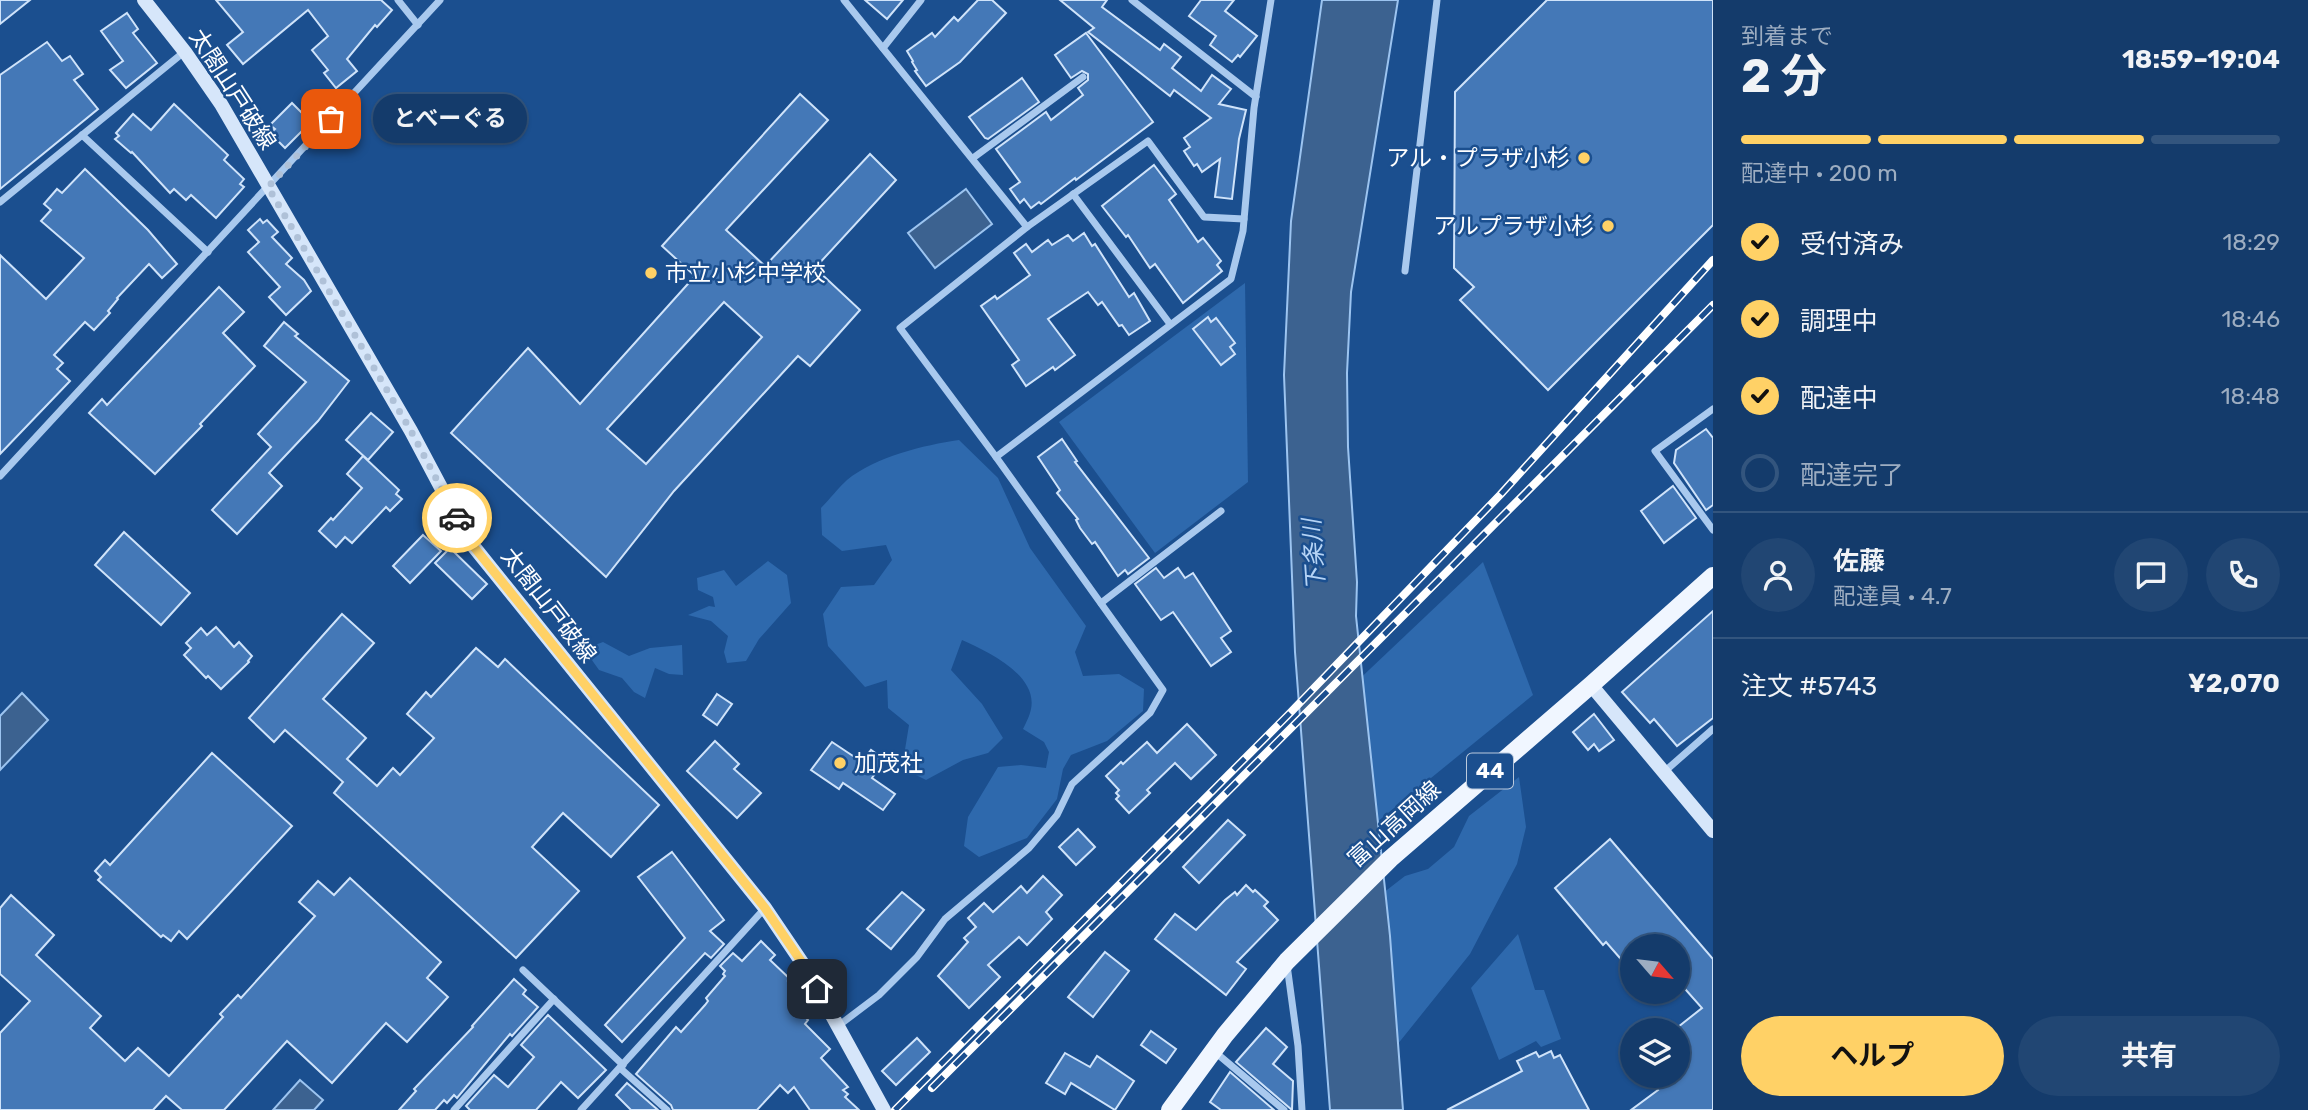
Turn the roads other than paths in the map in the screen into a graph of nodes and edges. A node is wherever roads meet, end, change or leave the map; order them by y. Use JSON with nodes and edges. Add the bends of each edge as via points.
{"nodes":[{"id":1,"x":144,"y":0,"type":"edge"},
{"id":2,"x":398,"y":0,"type":"edge"},
{"id":3,"x":440,"y":0,"type":"edge"},
{"id":4,"x":844,"y":0,"type":"edge"},
{"id":5,"x":921,"y":0,"type":"edge"},
{"id":6,"x":1132,"y":0,"type":"edge"},
{"id":7,"x":1271,"y":0,"type":"edge"},
{"id":8,"x":1437,"y":0,"type":"edge"},
{"id":9,"x":418,"y":25,"type":"junction"},
{"id":10,"x":883,"y":48,"type":"junction"},
{"id":11,"x":185,"y":52,"type":"junction"},
{"id":12,"x":1083,"y":77,"type":"dead end"},
{"id":13,"x":1256,"y":97,"type":"junction"},
{"id":14,"x":82,"y":135,"type":"junction"},
{"id":15,"x":973,"y":158,"type":"junction"},
{"id":16,"x":268,"y":187,"type":"junction"},
{"id":17,"x":1073,"y":194,"type":"junction"},
{"id":18,"x":1,"y":200,"type":"edge"},
{"id":19,"x":1244,"y":219,"type":"junction"},
{"id":20,"x":1027,"y":227,"type":"junction"},
{"id":21,"x":208,"y":252,"type":"junction"},
{"id":22,"x":1405,"y":271,"type":"dead end"},
{"id":23,"x":1170,"y":324,"type":"junction"},
{"id":24,"x":1713,"y":409,"type":"edge"},
{"id":25,"x":996,"y":457,"type":"junction"},
{"id":26,"x":0,"y":477,"type":"edge"},
{"id":27,"x":1221,"y":512,"type":"dead end"},
{"id":28,"x":1713,"y":530,"type":"edge"},
{"id":29,"x":1713,"y":576,"type":"edge"},
{"id":30,"x":1101,"y":603,"type":"junction"},
{"id":31,"x":1591,"y":685,"type":"junction"},
{"id":32,"x":1713,"y":729,"type":"edge"},
{"id":33,"x":1664,"y":772,"type":"junction"},
{"id":34,"x":1713,"y":831,"type":"edge"},
{"id":35,"x":765,"y":908,"type":"junction"},
{"id":36,"x":1287,"y":961,"type":"junction"},
{"id":37,"x":523,"y":970,"type":"dead end"},
{"id":38,"x":554,"y":999,"type":"junction"},
{"id":39,"x":838,"y":1026,"type":"junction"},
{"id":40,"x":1213,"y":1051,"type":"junction"},
{"id":41,"x":621,"y":1066,"type":"junction"},
{"id":42,"x":454,"y":1110,"type":"edge"},
{"id":43,"x":581,"y":1110,"type":"edge"},
{"id":44,"x":667,"y":1110,"type":"edge"},
{"id":45,"x":884,"y":1110,"type":"edge"},
{"id":46,"x":1170,"y":1110,"type":"edge"},
{"id":47,"x":1284,"y":1110,"type":"edge"},
{"id":48,"x":1303,"y":1110,"type":"edge"}],
"edges":[{"from":1,"to":11,"type":"main road","name":"太閤山戸破線"},
{"from":2,"to":9,"type":"street"},
{"from":3,"to":9,"type":"street"},
{"from":4,"to":10,"type":"street"},
{"from":5,"to":10,"type":"street"},
{"from":6,"to":13,"type":"street"},
{"from":7,"to":13,"type":"street"},
{"from":8,"to":22,"type":"street"},
{"from":9,"to":16,"type":"street"},
{"from":10,"to":15,"type":"street"},
{"from":11,"to":14,"type":"street"},
{"from":11,"to":16,"type":"main road","name":"太閤山戸破線"},
{"from":12,"to":15,"type":"street"},
{"from":13,"to":19,"type":"street"},
{"from":14,"to":18,"type":"street"},
{"from":14,"to":21,"type":"street"},
{"from":15,"to":20,"type":"street"},
{"from":16,"to":21,"type":"street"},
{"from":16,"to":35,"type":"main road","name":"太閤山戸破線","via":[[411,431],[470,542]]},
{"from":17,"to":19,"type":"street","via":[[1147,141],[1204,217]]},
{"from":17,"to":20,"type":"street"},
{"from":17,"to":23,"type":"street"},
{"from":19,"to":23,"type":"street","via":[[1231,279]]},
{"from":20,"to":25,"type":"street","via":[[900,328]]},
{"from":21,"to":26,"type":"street"},
{"from":23,"to":25,"type":"street"},
{"from":24,"to":28,"type":"street","via":[[1655,451]]},
{"from":25,"to":30,"type":"street"},
{"from":27,"to":30,"type":"street"},
{"from":29,"to":31,"type":"main road","name":"富山高岡線","number":"44"},
{"from":30,"to":39,"type":"street","via":[[1163,690],[1150,713],[1072,784],[1057,815],[1030,848],[945,919],[917,957],[879,995]]},
{"from":31,"to":33,"type":"main road"},
{"from":31,"to":36,"type":"main road","name":"富山高岡線","number":"44","via":[[1390,859]]},
{"from":32,"to":33,"type":"street"},
{"from":33,"to":34,"type":"main road"},
{"from":35,"to":39,"type":"main road","name":"太閤山戸破線"},
{"from":35,"to":41,"type":"street"},
{"from":36,"to":40,"type":"main road","name":"富山高岡線","number":"44"},
{"from":36,"to":48,"type":"street"},
{"from":37,"to":38,"type":"street"},
{"from":38,"to":41,"type":"street"},
{"from":38,"to":42,"type":"street"},
{"from":39,"to":45,"type":"main road","name":"太閤山戸破線"},
{"from":40,"to":46,"type":"main road","name":"富山高岡線","number":"44"},
{"from":40,"to":47,"type":"street"},
{"from":41,"to":43,"type":"street"},
{"from":41,"to":44,"type":"street"}]}
